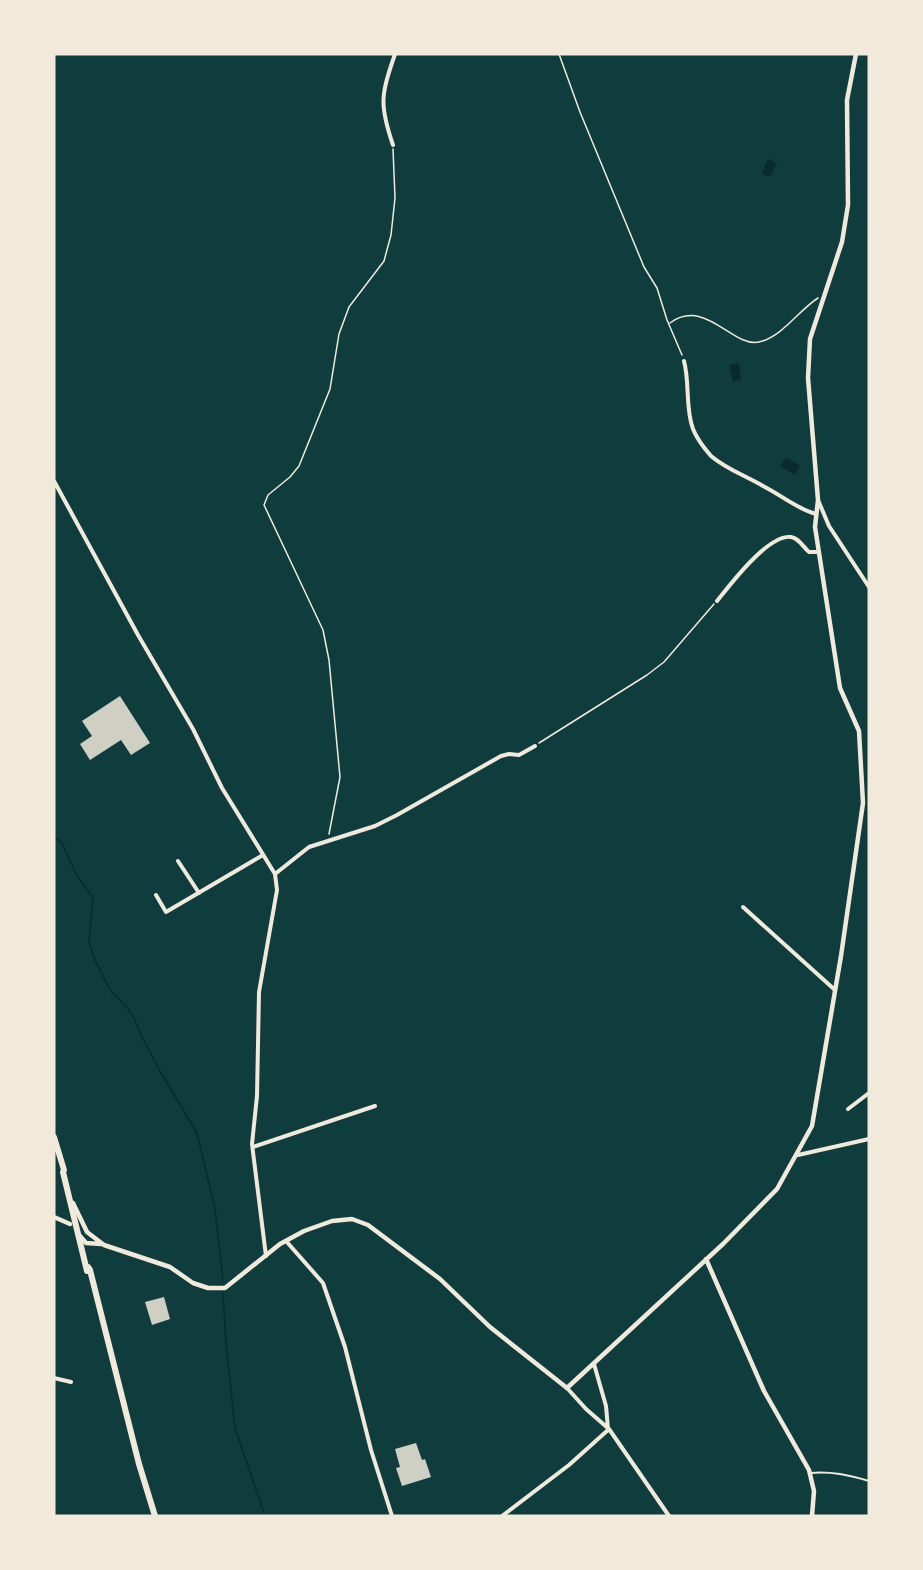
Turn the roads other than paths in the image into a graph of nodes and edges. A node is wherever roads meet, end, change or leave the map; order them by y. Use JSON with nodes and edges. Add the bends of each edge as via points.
{"nodes":[{"id":1,"x":395,"y":54,"type":"edge"},
{"id":2,"x":856,"y":54,"type":"edge"},
{"id":3,"x":393,"y":145,"type":"road end"},
{"id":4,"x":684,"y":361,"type":"road end"},
{"id":5,"x":54,"y":481,"type":"edge"},
{"id":6,"x":818,"y":500,"type":"junction"},
{"id":7,"x":816,"y":512,"type":"junction"},
{"id":8,"x":820,"y":553,"type":"junction"},
{"id":9,"x":869,"y":587,"type":"edge"},
{"id":10,"x":717,"y":601,"type":"road end"},
{"id":11,"x":535,"y":746,"type":"road end"},
{"id":12,"x":263,"y":855,"type":"junction"},
{"id":13,"x":178,"y":861,"type":"dead end"},
{"id":14,"x":274,"y":874,"type":"junction"},
{"id":15,"x":200,"y":893,"type":"junction"},
{"id":16,"x":156,"y":896,"type":"dead end"},
{"id":17,"x":743,"y":907,"type":"dead end"},
{"id":18,"x":835,"y":990,"type":"junction"},
{"id":19,"x":869,"y":1094,"type":"edge"},
{"id":20,"x":375,"y":1106,"type":"dead end"},
{"id":21,"x":848,"y":1109,"type":"dead end"},
{"id":22,"x":54,"y":1137,"type":"edge"},
{"id":23,"x":869,"y":1139,"type":"edge"},
{"id":24,"x":253,"y":1147,"type":"junction"},
{"id":25,"x":798,"y":1155,"type":"junction"},
{"id":26,"x":69,"y":1194,"type":"junction"},
{"id":27,"x":54,"y":1217,"type":"edge"},
{"id":28,"x":70,"y":1224,"type":"dead end"},
{"id":29,"x":80,"y":1236,"type":"junction"},
{"id":30,"x":286,"y":1241,"type":"junction"},
{"id":31,"x":104,"y":1245,"type":"junction"},
{"id":32,"x":266,"y":1256,"type":"junction"},
{"id":33,"x":706,"y":1259,"type":"junction"},
{"id":34,"x":594,"y":1364,"type":"junction"},
{"id":35,"x":54,"y":1378,"type":"edge"},
{"id":36,"x":71,"y":1382,"type":"dead end"},
{"id":37,"x":567,"y":1389,"type":"junction"},
{"id":38,"x":609,"y":1430,"type":"junction"},
{"id":39,"x":810,"y":1473,"type":"junction"},
{"id":40,"x":869,"y":1481,"type":"edge"},
{"id":41,"x":155,"y":1516,"type":"edge"},
{"id":42,"x":392,"y":1516,"type":"edge"},
{"id":43,"x":502,"y":1516,"type":"edge"},
{"id":44,"x":669,"y":1516,"type":"edge"},
{"id":45,"x":812,"y":1516,"type":"edge"}],
"edges":[{"from":1,"to":3,"type":"street","via":[[383,88],[384,118]]},
{"from":2,"to":6,"type":"street","via":[[847,100],[848,205],[842,242],[810,339],[808,378]]},
{"from":4,"to":7,"type":"street","via":[[689,414],[705,449],[727,466],[801,508]]},
{"from":5,"to":12,"type":"street","via":[[194,729],[222,788]]},
{"from":6,"to":7,"type":"street"},
{"from":6,"to":9,"type":"street","via":[[828,526]]},
{"from":7,"to":8,"type":"street"},
{"from":8,"to":10,"type":"street","via":[[809,552],[789,536],[777,540],[746,564]]},
{"from":8,"to":18,"type":"street","via":[[840,688],[859,731],[863,803]]},
{"from":11,"to":14,"type":"street","via":[[519,755],[501,756],[375,826],[309,847]]},
{"from":12,"to":14,"type":"street"},
{"from":12,"to":15,"type":"street"},
{"from":13,"to":15,"type":"street"},
{"from":14,"to":24,"type":"street","via":[[277,890],[259,992]]},
{"from":15,"to":16,"type":"street","via":[[166,912]]},
{"from":17,"to":18,"type":"street"},
{"from":18,"to":25,"type":"street","via":[[812,1126]]},
{"from":19,"to":21,"type":"street"},
{"from":20,"to":24,"type":"street"},
{"from":22,"to":26,"type":"main road"},
{"from":23,"to":25,"type":"street"},
{"from":24,"to":32,"type":"street"},
{"from":25,"to":33,"type":"street","via":[[777,1189]]},
{"from":26,"to":29,"type":"main road"},
{"from":26,"to":31,"type":"street","via":[[87,1232]]},
{"from":27,"to":28,"type":"street"},
{"from":29,"to":31,"type":"street","via":[[86,1243]]},
{"from":29,"to":41,"type":"main road"},
{"from":30,"to":32,"type":"street"},
{"from":30,"to":37,"type":"street","via":[[332,1221],[352,1219],[368,1225],[440,1279],[490,1327]]},
{"from":30,"to":42,"type":"street","via":[[323,1283]]},
{"from":31,"to":32,"type":"street","via":[[170,1267],[208,1288],[225,1288]]},
{"from":33,"to":34,"type":"street"},
{"from":33,"to":39,"type":"street","via":[[764,1391]]},
{"from":34,"to":37,"type":"street"},
{"from":34,"to":38,"type":"street"},
{"from":35,"to":36,"type":"street"},
{"from":37,"to":38,"type":"street"},
{"from":38,"to":43,"type":"street"},
{"from":38,"to":44,"type":"street"},
{"from":39,"to":40,"type":"lane","via":[[827,1471]]},
{"from":39,"to":45,"type":"street","via":[[814,1491]]}]}
